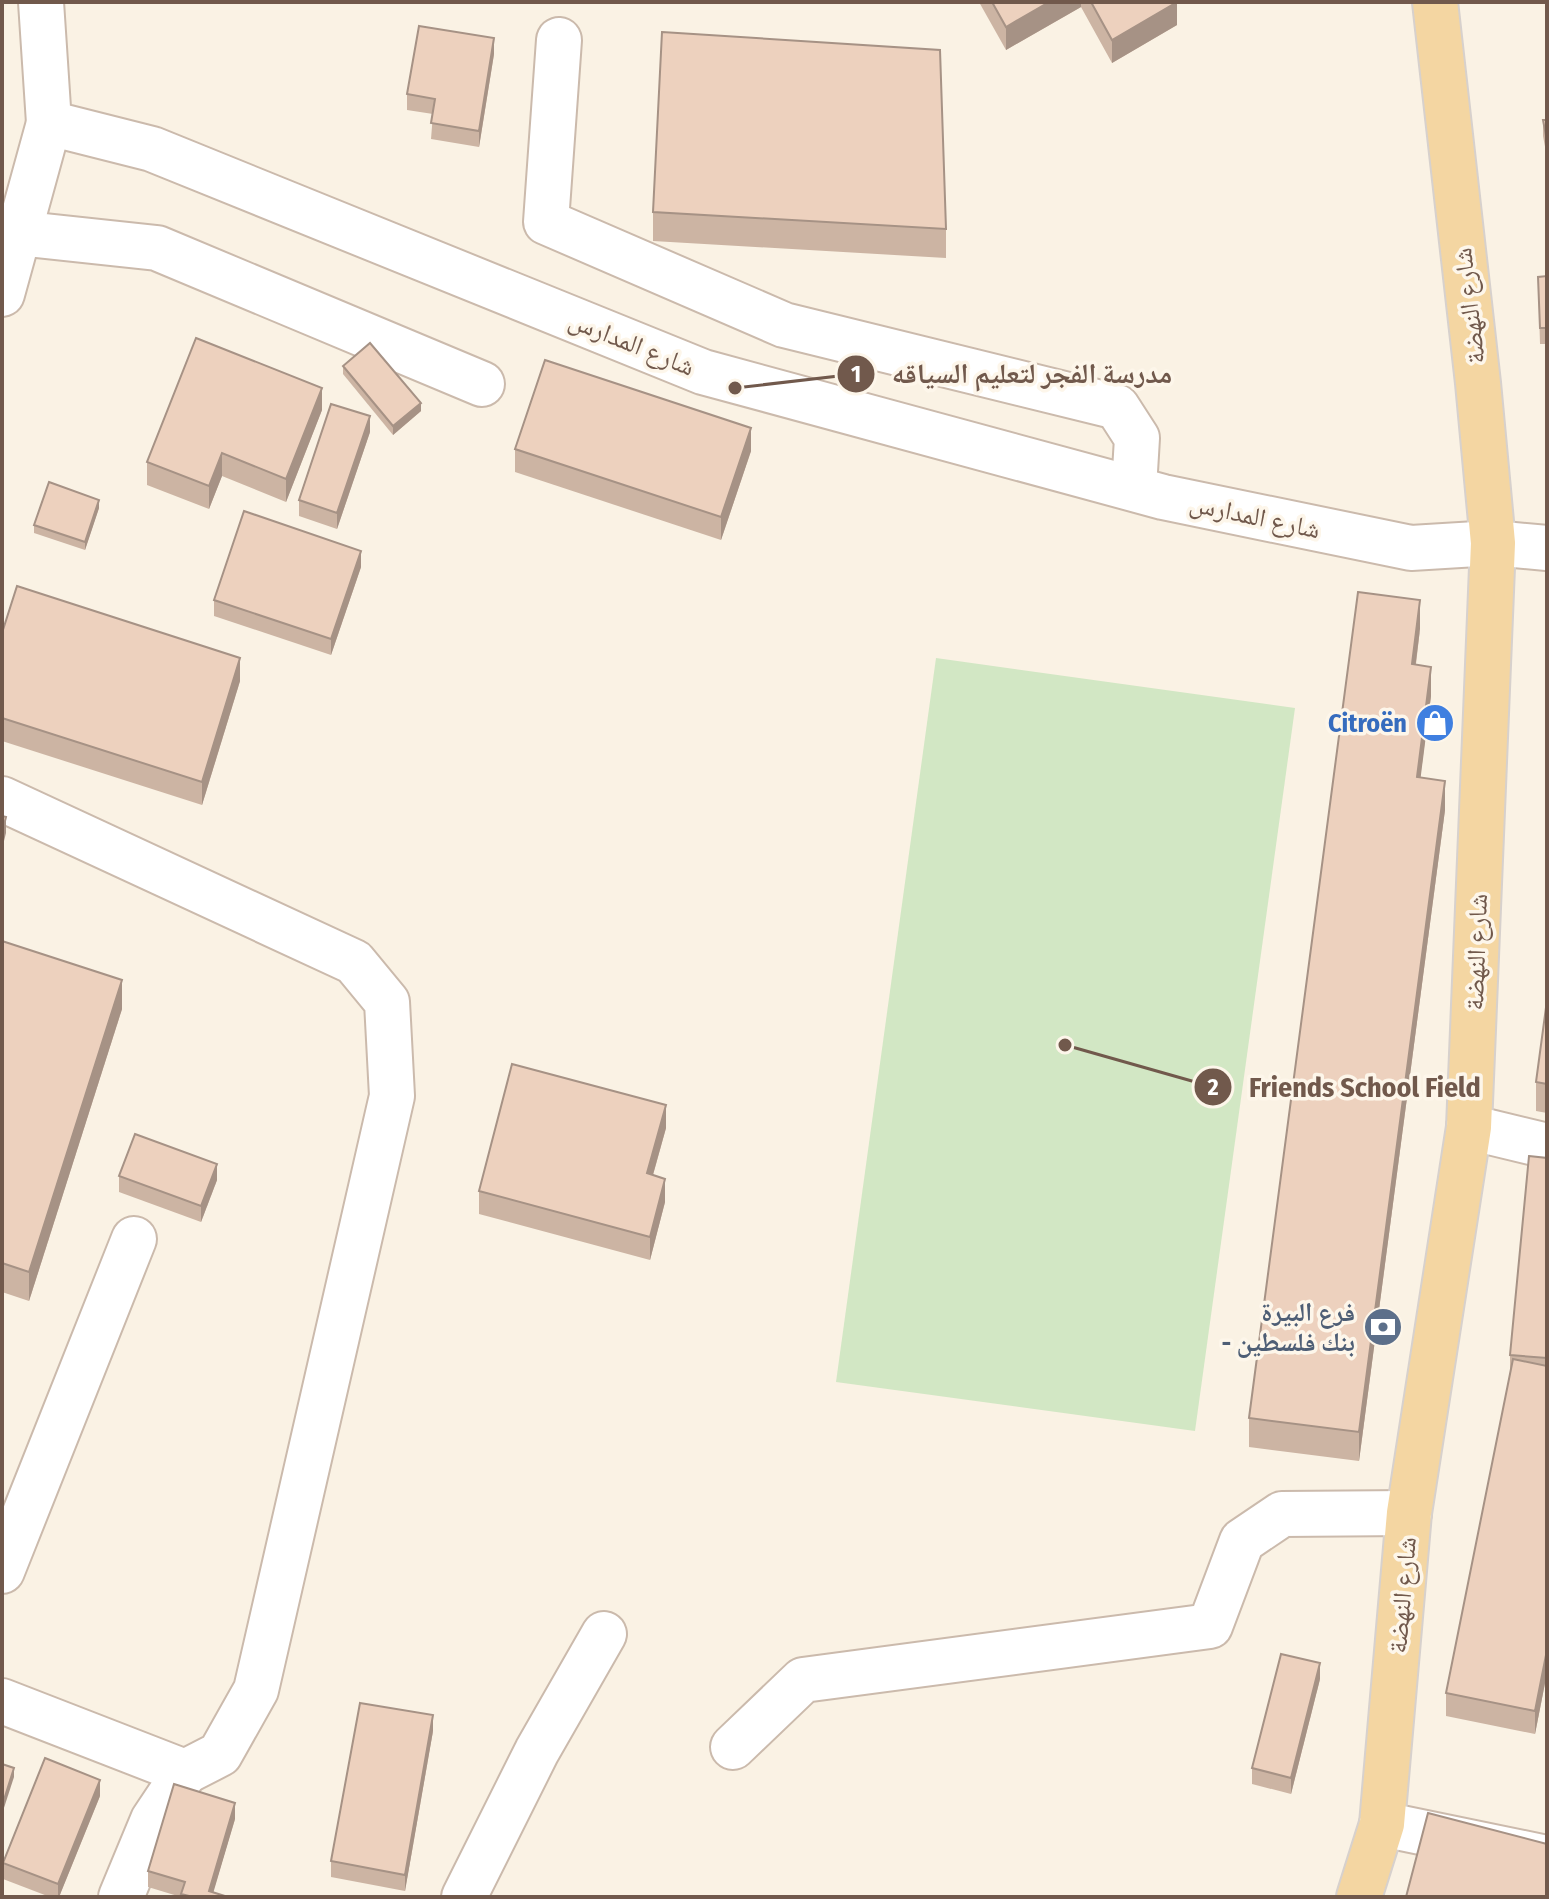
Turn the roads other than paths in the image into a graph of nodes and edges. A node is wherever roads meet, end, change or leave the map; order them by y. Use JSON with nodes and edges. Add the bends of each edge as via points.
{"nodes":[{"id":1,"x":41,"y":2,"type":"edge"},
{"id":2,"x":1435,"y":2,"type":"edge"},
{"id":3,"x":559,"y":40,"type":"dead end"},
{"id":4,"x":49,"y":123,"type":"junction"},
{"id":5,"x":17,"y":233,"type":"junction"},
{"id":6,"x":2,"y":294,"type":"edge"},
{"id":7,"x":482,"y":384,"type":"dead end"},
{"id":8,"x":1134,"y":488,"type":"junction"},
{"id":9,"x":1493,"y":543,"type":"junction"},
{"id":10,"x":1547,"y":548,"type":"edge"},
{"id":11,"x":2,"y":799,"type":"edge"},
{"id":12,"x":1469,"y":1127,"type":"junction"},
{"id":13,"x":1547,"y":1146,"type":"edge"},
{"id":14,"x":134,"y":1239,"type":"dead end"},
{"id":15,"x":1409,"y":1513,"type":"junction"},
{"id":16,"x":2,"y":1571,"type":"edge"},
{"id":17,"x":604,"y":1634,"type":"dead end"},
{"id":18,"x":2,"y":1701,"type":"edge"},
{"id":19,"x":733,"y":1747,"type":"dead end"},
{"id":20,"x":185,"y":1772,"type":"junction"},
{"id":21,"x":1382,"y":1824,"type":"junction"},
{"id":22,"x":1547,"y":1858,"type":"edge"},
{"id":23,"x":121,"y":1897,"type":"edge"},
{"id":24,"x":464,"y":1897,"type":"edge"},
{"id":25,"x":1359,"y":1897,"type":"edge"}],
"edges":[{"from":1,"to":4,"type":"street"},
{"from":2,"to":9,"type":"main road","name":"شارع النهضة"},
{"from":3,"to":8,"type":"street","via":[[546,222],[784,325],[1117,407],[1137,438]]},
{"from":4,"to":5,"type":"street"},
{"from":4,"to":8,"type":"street","name":"شارع المدارس","via":[[152,149],[703,372]]},
{"from":5,"to":6,"type":"street"},
{"from":5,"to":7,"type":"street","via":[[157,248]]},
{"from":8,"to":9,"type":"street","name":"شارع المدارس","via":[[1411,548]]},
{"from":9,"to":10,"type":"street","name":"شارع المدارس"},
{"from":9,"to":12,"type":"main road","name":"شارع النهضة"},
{"from":11,"to":20,"type":"street","via":[[354,962],[387,1002],[392,1096],[256,1690],[220,1754]]},
{"from":12,"to":13,"type":"street"},
{"from":12,"to":15,"type":"main road","name":"شارع النهضة"},
{"from":14,"to":16,"type":"street"},
{"from":15,"to":19,"type":"street","via":[[1282,1514],[1242,1541],[1210,1626],[803,1680]]},
{"from":15,"to":21,"type":"main road","name":"شارع النهضة"},
{"from":17,"to":24,"type":"street","via":[[537,1751]]},
{"from":18,"to":20,"type":"street"},
{"from":20,"to":23,"type":"street","via":[[153,1820]]},
{"from":21,"to":22,"type":"street"},
{"from":21,"to":25,"type":"main road","name":"شارع النهضة"}]}
